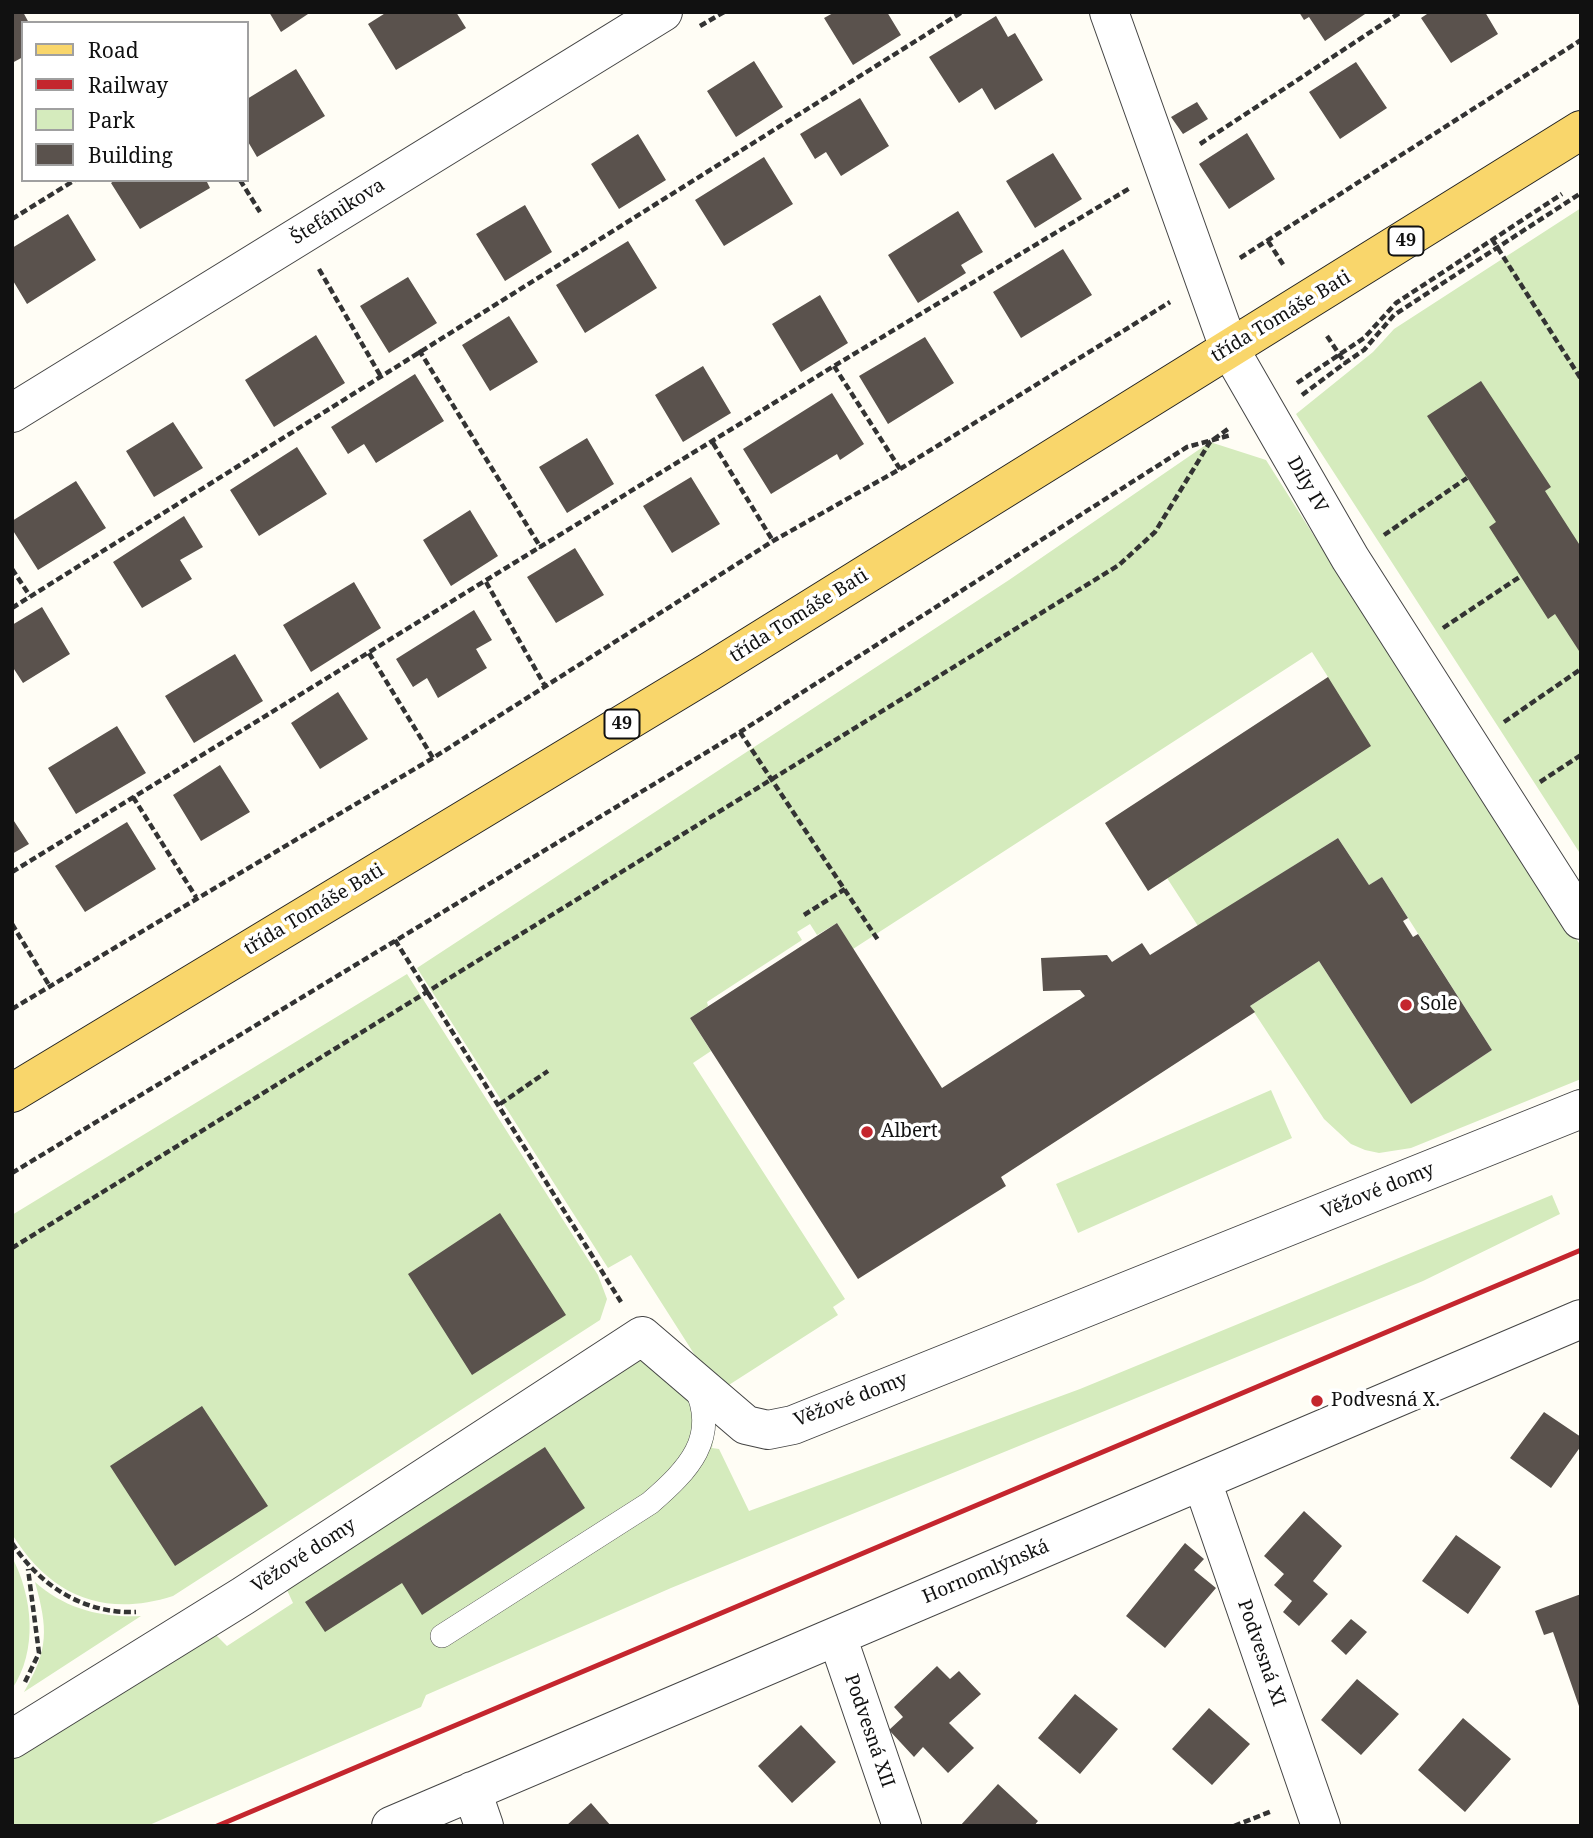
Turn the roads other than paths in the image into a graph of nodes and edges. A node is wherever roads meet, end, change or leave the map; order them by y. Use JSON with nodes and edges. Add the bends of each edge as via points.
{"nodes":[{"id":1,"x":663,"y":12,"type":"edge"},
{"id":2,"x":1109,"y":12,"type":"edge"},
{"id":3,"x":1581,"y":131,"type":"edge"},
{"id":4,"x":1229,"y":348,"type":"junction"},
{"id":5,"x":12,"y":413,"type":"edge"},
{"id":6,"x":1581,"y":920,"type":"edge"},
{"id":7,"x":12,"y":1093,"type":"edge"},
{"id":8,"x":1581,"y":1109,"type":"edge"},
{"id":9,"x":1581,"y":1319,"type":"edge"},
{"id":10,"x":691,"y":1376,"type":"junction"},
{"id":11,"x":1202,"y":1481,"type":"junction"},
{"id":12,"x":442,"y":1636,"type":"dead end"},
{"id":13,"x":837,"y":1636,"type":"junction"},
{"id":14,"x":12,"y":1739,"type":"edge"},
{"id":15,"x":478,"y":1809,"type":"edge"},
{"id":16,"x":391,"y":1826,"type":"edge"},
{"id":17,"x":902,"y":1826,"type":"edge"},
{"id":18,"x":1321,"y":1826,"type":"edge"}],
"edges":[{"from":1,"to":5,"type":"street","name":"Štefánikova"},
{"from":2,"to":4,"type":"street","name":"Díly IV"},
{"from":3,"to":4,"type":"main road","name":"třída Tomáše Bati","number":"49"},
{"from":4,"to":6,"type":"street","name":"Díly IV","via":[[1249,420],[1350,558]]},
{"from":4,"to":7,"type":"main road","name":"třída Tomáše Bati","number":"49","via":[[709,672]]},
{"from":8,"to":10,"type":"street","name":"Věžové domy","via":[[793,1424],[768,1430],[746,1425]]},
{"from":9,"to":11,"type":"street","name":"Hornomlýnská"},
{"from":10,"to":12,"type":"lane","via":[[705,1407],[706,1426],[678,1479],[650,1503]]},
{"from":10,"to":14,"type":"street","name":"Věžové domy","via":[[642,1336]]},
{"from":11,"to":13,"type":"street","name":"Hornomlýnská"},
{"from":11,"to":18,"type":"street","name":"Podvesná XI"},
{"from":13,"to":15,"type":"street","name":"Hornomlýnská"},
{"from":13,"to":17,"type":"street","name":"Podvesná XII"},
{"from":15,"to":16,"type":"street","name":"Hornomlýnská"}]}
